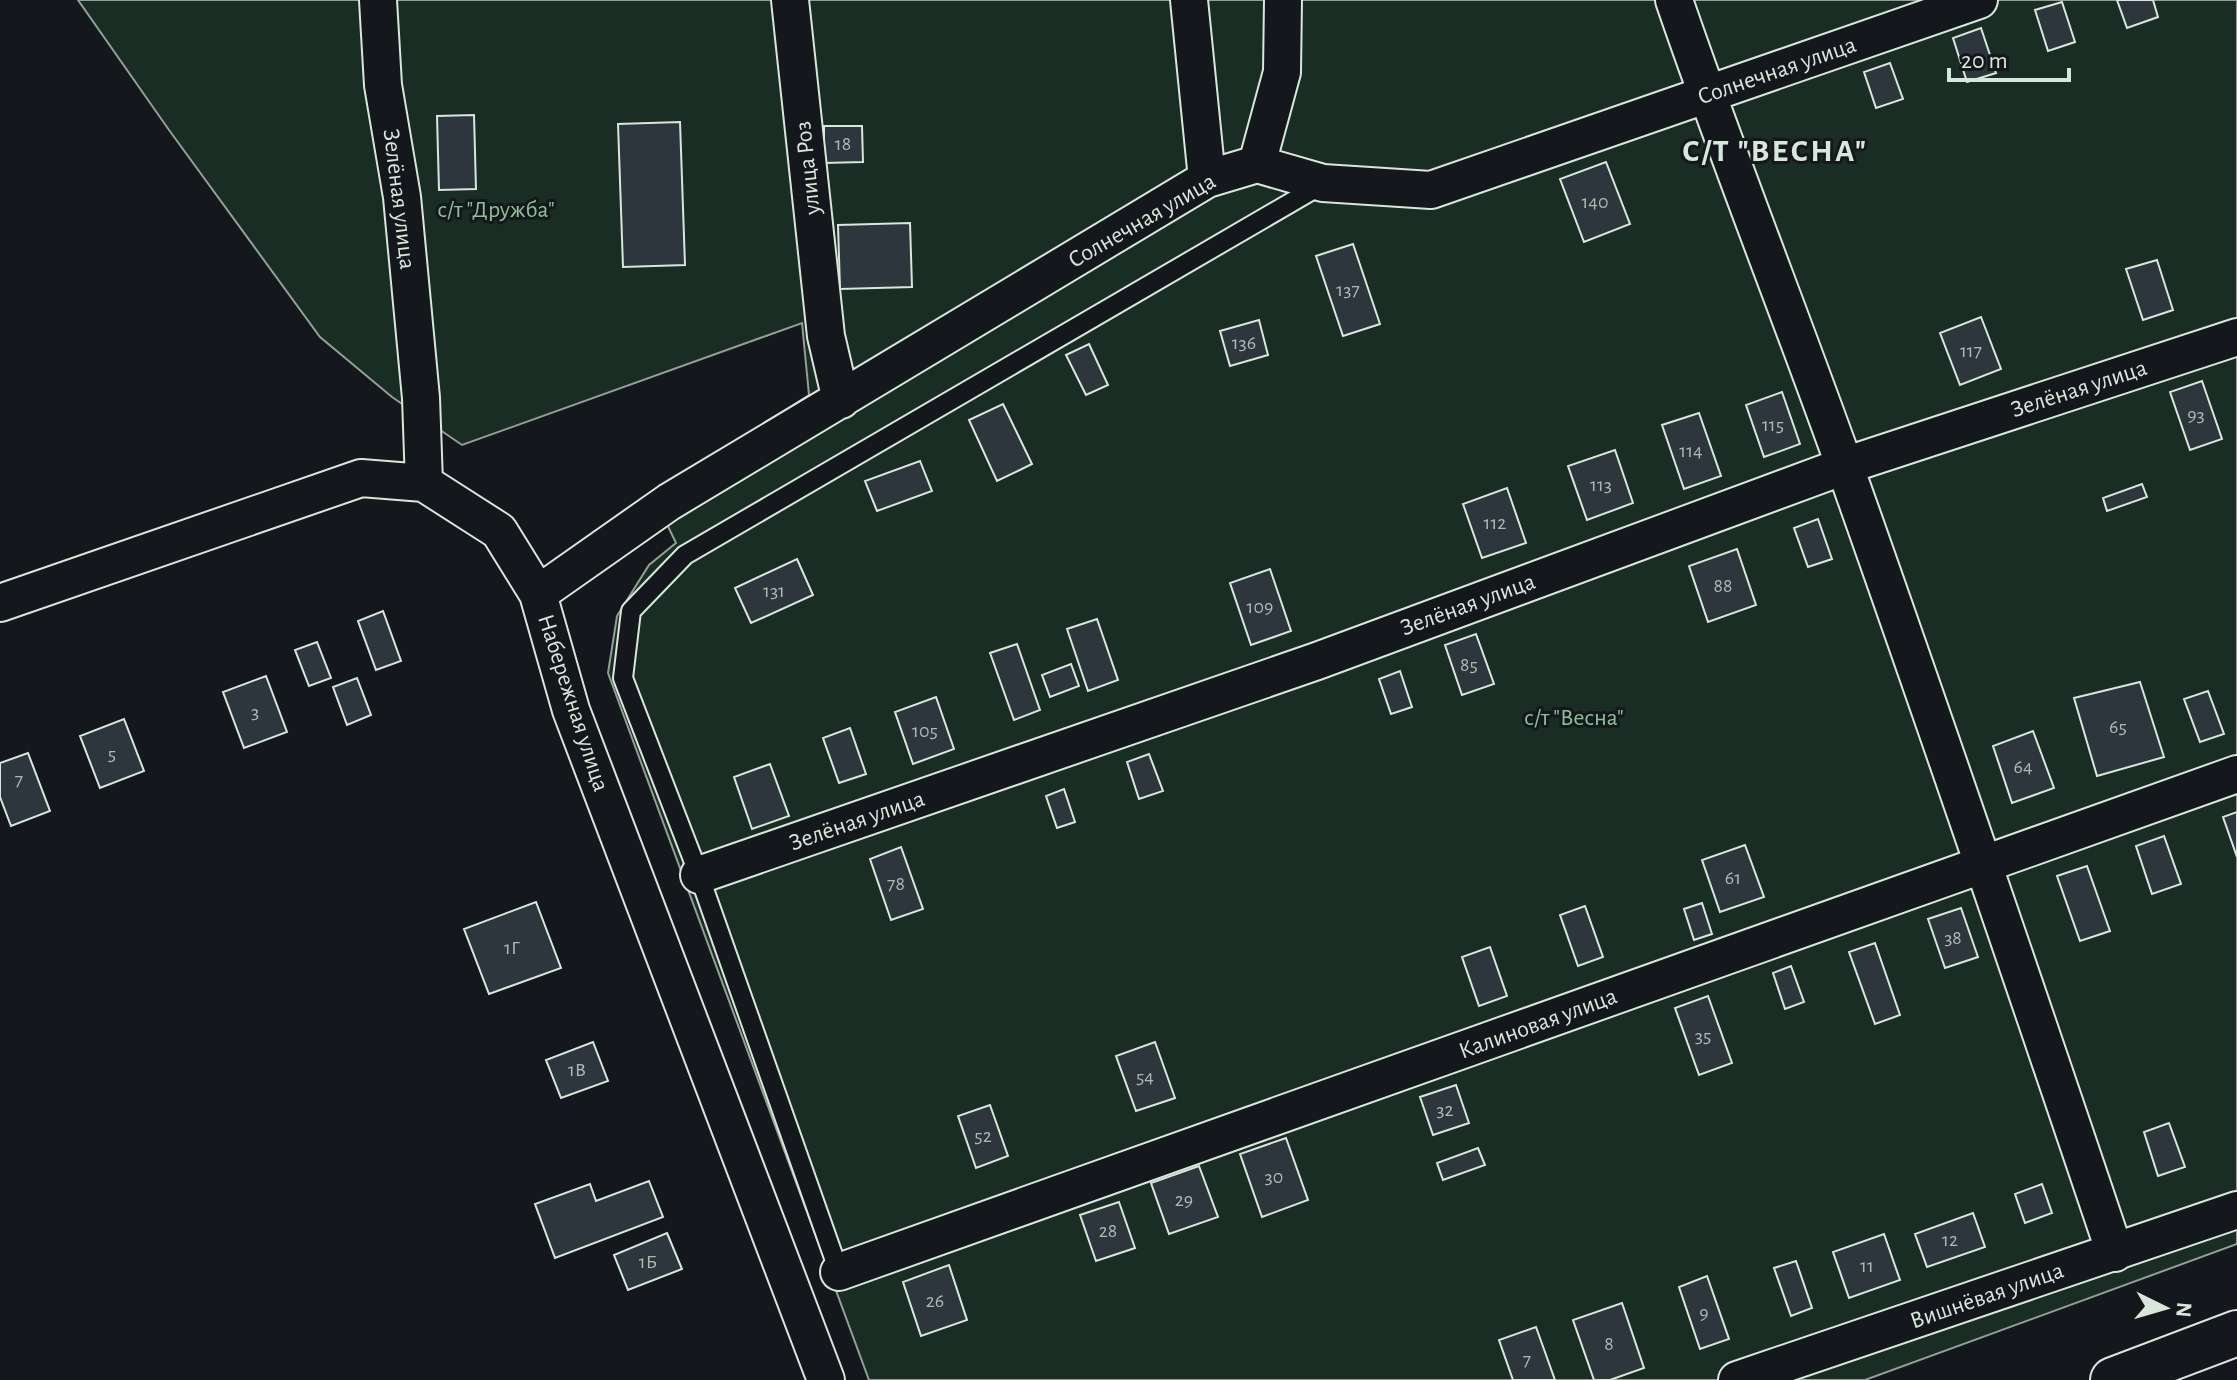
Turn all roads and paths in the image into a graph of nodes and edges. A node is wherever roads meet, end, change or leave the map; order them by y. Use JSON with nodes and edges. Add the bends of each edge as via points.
{"nodes":[{"id":1,"x":378,"y":0,"type":"edge"},
{"id":2,"x":790,"y":0,"type":"edge"},
{"id":3,"x":1189,"y":0,"type":"edge"},
{"id":4,"x":1283,"y":0,"type":"edge"},
{"id":5,"x":1674,"y":0,"type":"edge"},
{"id":6,"x":1979,"y":0,"type":"edge"},
{"id":7,"x":1707,"y":96,"type":"junction"},
{"id":8,"x":1257,"y":164,"type":"junction"},
{"id":9,"x":1207,"y":179,"type":"junction"},
{"id":10,"x":1323,"y":183,"type":"junction"},
{"id":11,"x":2237,"y":337,"type":"edge"},
{"id":12,"x":841,"y":400,"type":"junction"},
{"id":13,"x":1844,"y":466,"type":"junction"},
{"id":14,"x":424,"y":483,"type":"junction"},
{"id":15,"x":538,"y":594,"type":"junction"},
{"id":16,"x":0,"y":603,"type":"edge"},
{"id":17,"x":2237,"y":774,"type":"edge"},
{"id":18,"x":1984,"y":866,"type":"junction"},
{"id":19,"x":699,"y":875,"type":"junction"},
{"id":20,"x":2237,"y":1210,"type":"edge"},
{"id":21,"x":2115,"y":1253,"type":"junction"},
{"id":22,"x":839,"y":1272,"type":"joint"},
{"id":23,"x":2237,"y":1333,"type":"edge"},
{"id":24,"x":826,"y":1380,"type":"edge"},
{"id":25,"x":1737,"y":1380,"type":"edge"},
{"id":26,"x":2113,"y":1380,"type":"edge"}],
"edges":[{"from":1,"to":14,"type":"street","name":"Зелёная улица","via":[[383,85],[402,197]]},
{"from":2,"to":12,"type":"street","name":"улица Роз","via":[[826,336]]},
{"from":3,"to":9,"type":"street"},
{"from":4,"to":8,"type":"street","via":[[1282,72]]},
{"from":5,"to":7,"type":"street"},
{"from":6,"to":7,"type":"street","name":"Солнечная улица"},
{"from":7,"to":10,"type":"street","name":"Солнечная улица","via":[[1431,190]]},
{"from":7,"to":13,"type":"street"},
{"from":8,"to":9,"type":"street","name":"Солнечная улица"},
{"from":8,"to":10,"type":"street","name":"Солнечная улица"},
{"from":9,"to":12,"type":"street","name":"Солнечная улица"},
{"from":10,"to":19,"type":"lane","via":[[685,555],[631,611],[623,678]]},
{"from":11,"to":13,"type":"street","name":"Зелёная улица"},
{"from":12,"to":15,"type":"street","name":"Солнечная улица","via":[[669,502]]},
{"from":13,"to":18,"type":"street"},
{"from":13,"to":19,"type":"street","name":"Зелёная улица","via":[[1317,661]]},
{"from":14,"to":15,"type":"street","name":"Набережная улица","via":[[499,531]]},
{"from":14,"to":16,"type":"street","name":"Набережная улица","via":[[361,478]]},
{"from":15,"to":24,"type":"street","name":"Набережная улица","via":[[571,710]]},
{"from":17,"to":18,"type":"street","name":"Калиновая улица"},
{"from":18,"to":21,"type":"street"},
{"from":18,"to":22,"type":"street","name":"Калиновая улица"},
{"from":19,"to":22,"type":"lane"},
{"from":20,"to":21,"type":"street","name":"Вишнёвая улица"},
{"from":21,"to":25,"type":"street","name":"Вишнёвая улица"},
{"from":23,"to":26,"type":"street"}]}
